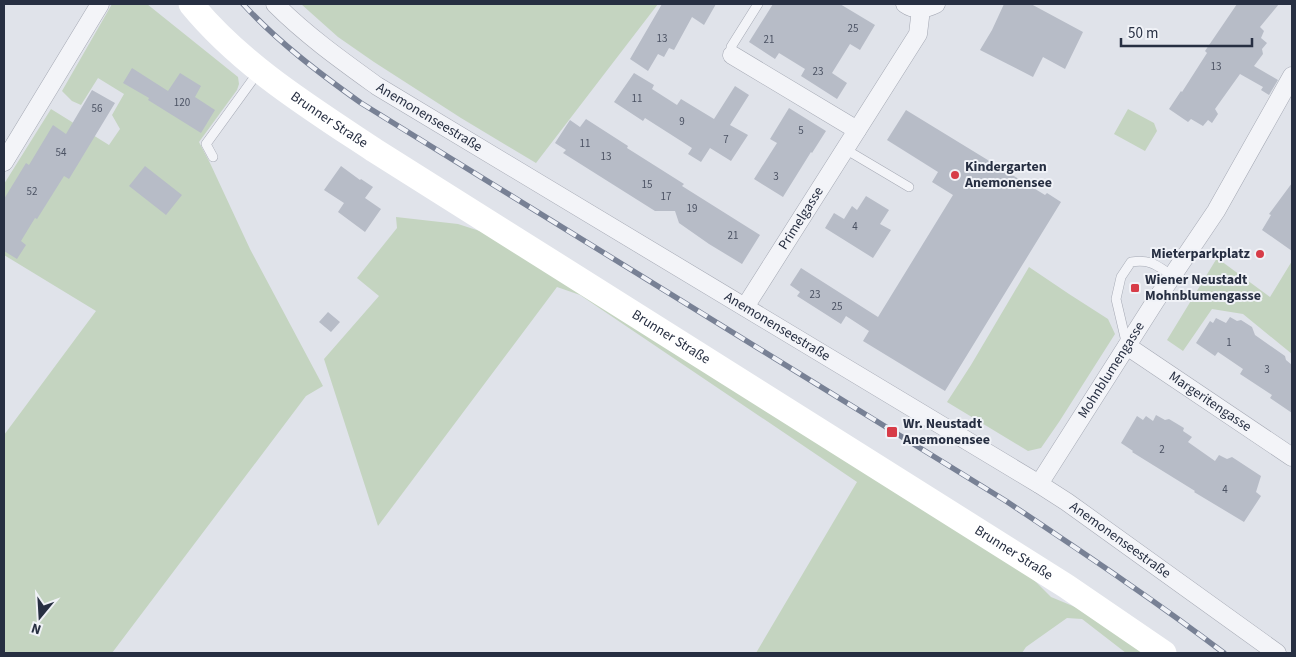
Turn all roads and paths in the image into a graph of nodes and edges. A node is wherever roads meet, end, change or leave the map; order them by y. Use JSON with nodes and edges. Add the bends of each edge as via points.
{"nodes":[{"id":1,"x":100,"y":4,"type":"edge"},
{"id":2,"x":191,"y":4,"type":"edge"},
{"id":3,"x":275,"y":4,"type":"edge"},
{"id":4,"x":758,"y":4,"type":"edge"},
{"id":5,"x":921,"y":6,"type":"edge"},
{"id":6,"x":732,"y":55,"type":"joint"},
{"id":7,"x":259,"y":70,"type":"junction"},
{"id":8,"x":1292,"y":76,"type":"edge"},
{"id":9,"x":857,"y":130,"type":"junction"},
{"id":10,"x":845,"y":149,"type":"junction"},
{"id":11,"x":213,"y":157,"type":"dead end"},
{"id":12,"x":4,"y":162,"type":"edge"},
{"id":13,"x":909,"y":187,"type":"dead end"},
{"id":14,"x":1173,"y":276,"type":"junction"},
{"id":15,"x":745,"y":307,"type":"junction"},
{"id":16,"x":1127,"y":346,"type":"junction"},
{"id":17,"x":1292,"y":457,"type":"edge"},
{"id":18,"x":1039,"y":484,"type":"junction"},
{"id":19,"x":1164,"y":653,"type":"edge"},
{"id":20,"x":1277,"y":653,"type":"edge"}],
"edges":[{"from":1,"to":12,"type":"street"},
{"from":2,"to":7,"type":"main road","name":"Brunner Straße","via":[[229,45]]},
{"from":3,"to":15,"type":"street","name":"Anemonenseestraße","via":[[335,56],[377,86]]},
{"from":4,"to":6,"type":"lane","via":[[731,47]]},
{"from":5,"to":9,"type":"street","name":"Primelgasse","via":[[918,34]]},
{"from":6,"to":9,"type":"street"},
{"from":7,"to":11,"type":"lane","via":[[206,144]]},
{"from":7,"to":19,"type":"main road","name":"Brunner Straße","via":[[374,150],[1058,581]]},
{"from":8,"to":14,"type":"street","name":"Mohnblumengasse","via":[[1216,211]]},
{"from":9,"to":10,"type":"street","name":"Primelgasse"},
{"from":10,"to":13,"type":"lane"},
{"from":10,"to":15,"type":"street","name":"Primelgasse"},
{"from":14,"to":16,"type":"street","name":"Mohnblumengasse"},
{"from":14,"to":16,"type":"lane","via":[[1142,260],[1131,262],[1121,277],[1116,299]]},
{"from":15,"to":18,"type":"street","name":"Anemonenseestraße"},
{"from":16,"to":17,"type":"street","name":"Margeritengasse"},
{"from":16,"to":18,"type":"street","name":"Mohnblumengasse"},
{"from":18,"to":20,"type":"street","name":"Anemonenseestraße"}]}
